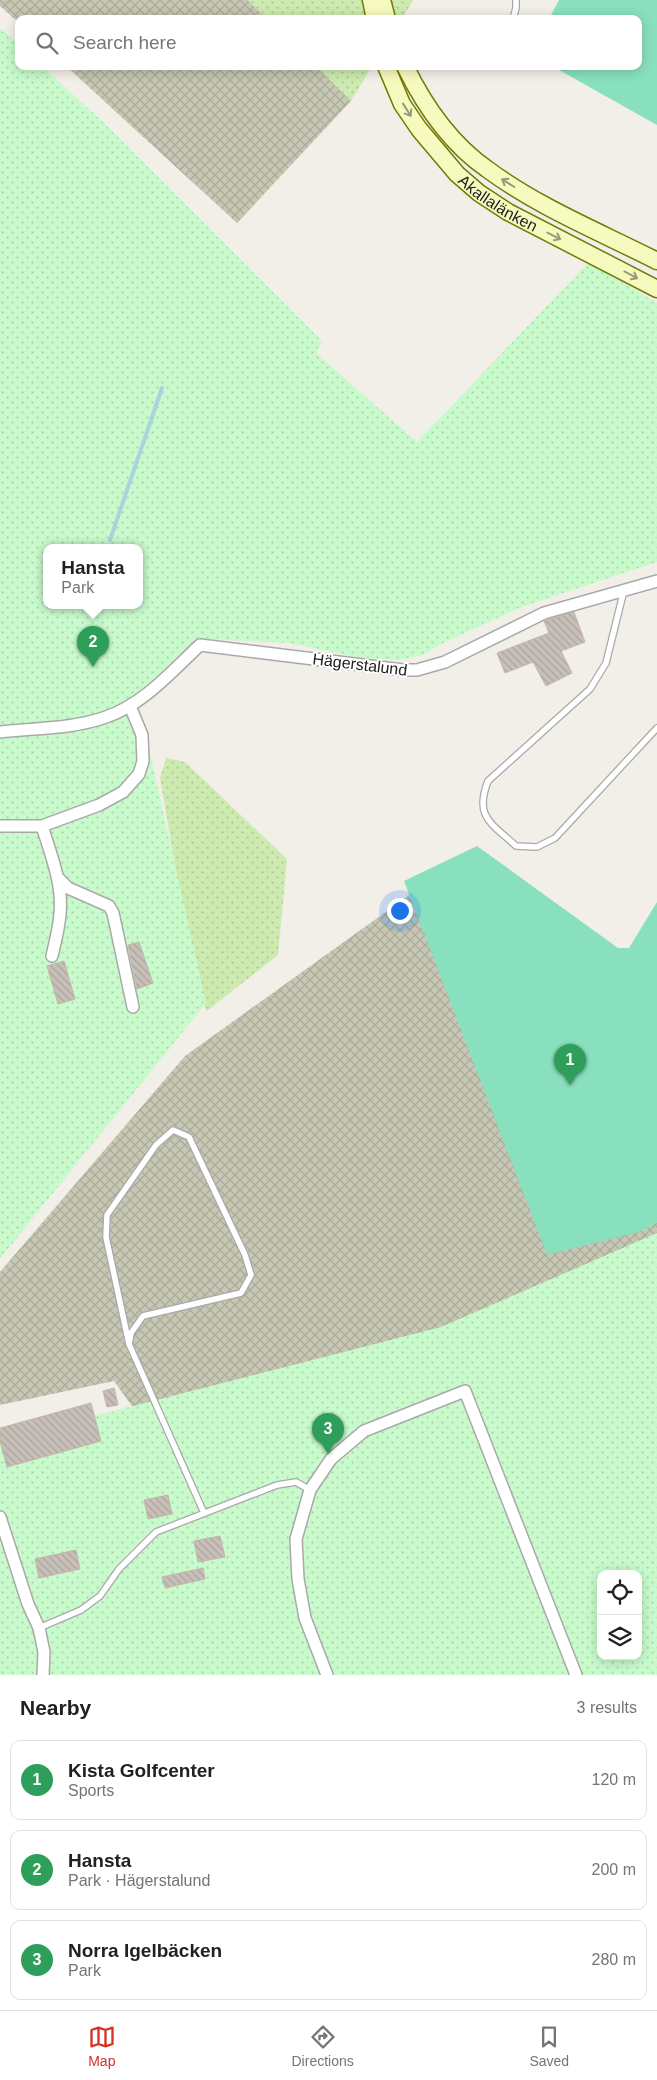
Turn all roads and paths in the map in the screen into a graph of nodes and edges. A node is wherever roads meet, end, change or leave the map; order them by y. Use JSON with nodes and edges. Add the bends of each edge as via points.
{"nodes":[{"id":1,"x":371,"y":0,"type":"edge"},
{"id":2,"x":382,"y":0,"type":"edge"},
{"id":3,"x":516,"y":0,"type":"edge"},
{"id":4,"x":373,"y":15,"type":"edge"},
{"id":5,"x":386,"y":15,"type":"edge"},
{"id":6,"x":514,"y":15,"type":"edge"},
{"id":7,"x":388,"y":70,"type":"edge"},
{"id":8,"x":407,"y":70,"type":"edge"},
{"id":9,"x":657,"y":261,"type":"edge"},
{"id":10,"x":657,"y":289,"type":"edge"},
{"id":11,"x":657,"y":581,"type":"edge"},
{"id":12,"x":624,"y":590,"type":"junction"},
{"id":13,"x":130,"y":706,"type":"junction"},
{"id":14,"x":657,"y":728,"type":"edge"},
{"id":15,"x":0,"y":732,"type":"edge"},
{"id":16,"x":0,"y":826,"type":"edge"},
{"id":17,"x":42,"y":826,"type":"junction"},
{"id":18,"x":57,"y":877,"type":"junction"},
{"id":19,"x":52,"y":956,"type":"dead end"},
{"id":20,"x":133,"y":1007,"type":"dead end"},
{"id":21,"x":129,"y":1344,"type":"junction"},
{"id":22,"x":310,"y":1490,"type":"junction"},
{"id":23,"x":204,"y":1513,"type":"junction"},
{"id":24,"x":0,"y":1517,"type":"edge"},
{"id":25,"x":39,"y":1628,"type":"junction"},
{"id":26,"x":43,"y":1675,"type":"edge"},
{"id":27,"x":327,"y":1675,"type":"edge"},
{"id":28,"x":576,"y":1675,"type":"edge"}],
"edges":[{"from":1,"to":4,"type":"main road"},
{"from":2,"to":5,"type":"main road"},
{"from":3,"to":6,"type":"lane"},
{"from":7,"to":10,"type":"main road","name":"Akallalänken","one_way":true,"via":[[402,104],[419,129],[457,174],[479,193],[508,212]]},
{"from":9,"to":8,"type":"main road","name":"Akallalänken","one_way":true,"via":[[548,206],[486,169],[443,127]]},
{"from":11,"to":12,"type":"street","name":"Hägerstalund"},
{"from":12,"to":13,"type":"street","name":"Hägerstalund","via":[[544,613],[445,662],[417,670],[200,645]]},
{"from":12,"to":14,"type":"lane","via":[[606,664],[590,689],[488,780],[482,797],[486,819],[516,846],[537,847],[555,838]]},
{"from":13,"to":15,"type":"street","name":"Hägerstalund","via":[[107,717],[82,723]]},
{"from":13,"to":17,"type":"street","via":[[142,734],[143,761],[139,774],[123,792],[99,805]]},
{"from":16,"to":17,"type":"street"},
{"from":17,"to":18,"type":"street"},
{"from":18,"to":19,"type":"street","via":[[60,915]]},
{"from":18,"to":20,"type":"street","via":[[68,888],[108,906],[113,913]]},
{"from":21,"to":21,"type":"lane","via":[[106,1237],[107,1215],[156,1146],[173,1130],[189,1137],[251,1274],[241,1293],[144,1316],[131,1333]]},
{"from":21,"to":23,"type":"lane"},
{"from":22,"to":23,"type":"lane","via":[[296,1482],[277,1485]]},
{"from":22,"to":27,"type":"street","via":[[296,1539],[298,1579],[305,1618]]},
{"from":22,"to":28,"type":"street","via":[[331,1459],[364,1432],[465,1391]]},
{"from":23,"to":25,"type":"lane","via":[[156,1532],[119,1569],[100,1596],[81,1610]]},
{"from":24,"to":25,"type":"street"},
{"from":25,"to":26,"type":"street","via":[[44,1652]]}]}
